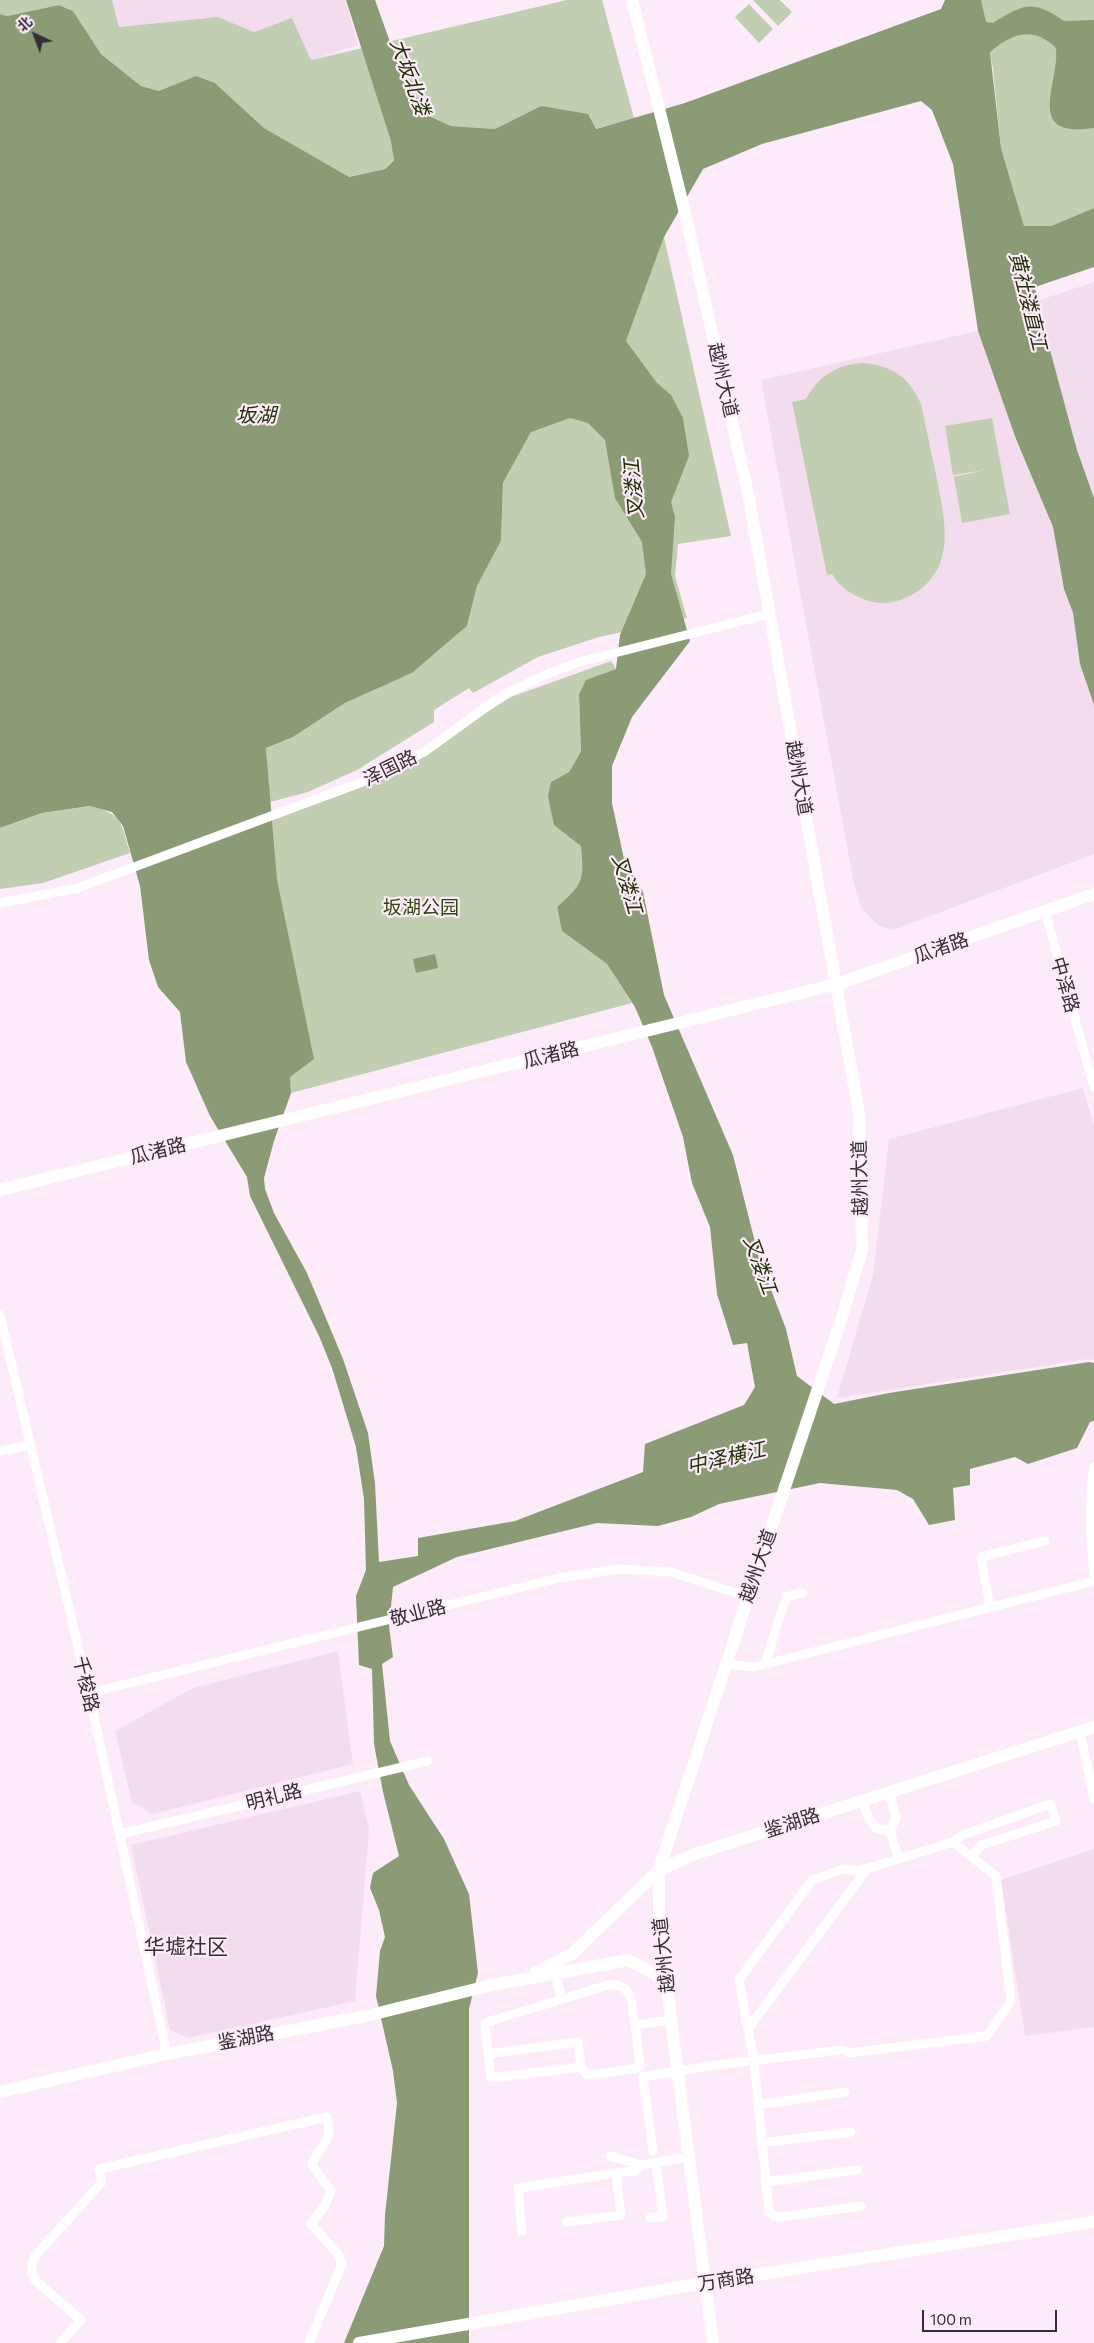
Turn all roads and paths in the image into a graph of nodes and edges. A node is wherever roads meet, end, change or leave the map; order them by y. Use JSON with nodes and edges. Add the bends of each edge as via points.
{"nodes":[{"id":1,"x":632,"y":0,"type":"edge"},
{"id":2,"x":769,"y":614,"type":"junction"},
{"id":3,"x":1094,"y":894,"type":"edge"},
{"id":4,"x":0,"y":903,"type":"edge"},
{"id":5,"x":1044,"y":911,"type":"junction"},
{"id":6,"x":837,"y":984,"type":"junction"},
{"id":7,"x":1094,"y":1087,"type":"edge"},
{"id":8,"x":0,"y":1190,"type":"edge"},
{"id":9,"x":0,"y":1315,"type":"edge"},
{"id":10,"x":30,"y":1445,"type":"junction"},
{"id":11,"x":0,"y":1451,"type":"edge"},
{"id":12,"x":1094,"y":1467,"type":"edge"},
{"id":13,"x":1045,"y":1541,"type":"dead end"},
{"id":14,"x":1094,"y":1574,"type":"edge"},
{"id":15,"x":1094,"y":1581,"type":"edge"},
{"id":16,"x":803,"y":1593,"type":"dead end"},
{"id":17,"x":748,"y":1597,"type":"junction"},
{"id":18,"x":990,"y":1607,"type":"junction"},
{"id":19,"x":726,"y":1664,"type":"junction"},
{"id":20,"x":765,"y":1664,"type":"junction"},
{"id":21,"x":89,"y":1694,"type":"junction"},
{"id":22,"x":1094,"y":1727,"type":"edge"},
{"id":23,"x":1080,"y":1732,"type":"junction"},
{"id":24,"x":428,"y":1761,"type":"dead end"},
{"id":25,"x":890,"y":1792,"type":"junction"},
{"id":26,"x":1094,"y":1799,"type":"edge"},
{"id":27,"x":862,"y":1801,"type":"junction"},
{"id":28,"x":889,"y":1829,"type":"junction"},
{"id":29,"x":120,"y":1834,"type":"junction"},
{"id":30,"x":953,"y":1842,"type":"junction"},
{"id":31,"x":971,"y":1857,"type":"junction"},
{"id":32,"x":899,"y":1859,"type":"junction"},
{"id":33,"x":867,"y":1868,"type":"junction"},
{"id":34,"x":659,"y":1870,"type":"junction"},
{"id":35,"x":555,"y":1973,"type":"junction"},
{"id":36,"x":524,"y":1979,"type":"junction"},
{"id":37,"x":667,"y":1985,"type":"junction"},
{"id":38,"x":562,"y":1999,"type":"junction"},
{"id":39,"x":671,"y":2020,"type":"junction"},
{"id":40,"x":635,"y":2025,"type":"junction"},
{"id":41,"x":748,"y":2029,"type":"junction"},
{"id":42,"x":167,"y":2054,"type":"junction"},
{"id":43,"x":488,"y":2054,"type":"junction"},
{"id":44,"x":754,"y":2061,"type":"junction"},
{"id":45,"x":581,"y":2067,"type":"junction"},
{"id":46,"x":677,"y":2071,"type":"junction"},
{"id":47,"x":0,"y":2092,"type":"edge"},
{"id":48,"x":845,"y":2092,"type":"dead end"},
{"id":49,"x":758,"y":2105,"type":"junction"},
{"id":50,"x":851,"y":2132,"type":"dead end"},
{"id":51,"x":761,"y":2143,"type":"junction"},
{"id":52,"x":653,"y":2151,"type":"dead end"},
{"id":53,"x":610,"y":2156,"type":"dead end"},
{"id":54,"x":688,"y":2157,"type":"junction"},
{"id":55,"x":656,"y":2163,"type":"junction"},
{"id":56,"x":641,"y":2165,"type":"junction"},
{"id":57,"x":857,"y":2170,"type":"dead end"},
{"id":58,"x":616,"y":2173,"type":"junction"},
{"id":59,"x":765,"y":2182,"type":"junction"},
{"id":60,"x":861,"y":2206,"type":"dead end"},
{"id":61,"x":650,"y":2218,"type":"dead end"},
{"id":62,"x":566,"y":2222,"type":"dead end"},
{"id":63,"x":1094,"y":2222,"type":"edge"},
{"id":64,"x":522,"y":2231,"type":"dead end"},
{"id":65,"x":704,"y":2284,"type":"junction"},
{"id":66,"x":60,"y":2343,"type":"edge"},
{"id":67,"x":309,"y":2343,"type":"edge"},
{"id":68,"x":359,"y":2343,"type":"edge"},
{"id":69,"x":713,"y":2343,"type":"edge"}],
"edges":[{"from":1,"to":2,"type":"street","name":"越州大道","via":[[686,217],[748,493]]},
{"from":2,"to":4,"type":"street","name":"泽国路","via":[[563,668],[503,695],[424,752],[365,781],[115,876],[78,888]]},
{"from":2,"to":6,"type":"street","name":"越州大道"},
{"from":3,"to":5,"type":"street","name":"瓜渚路"},
{"from":5,"to":6,"type":"street","name":"瓜渚路"},
{"from":5,"to":7,"type":"street","name":"中泽路"},
{"from":6,"to":8,"type":"street","name":"瓜渚路"},
{"from":6,"to":17,"type":"street","name":"越州大道","via":[[859,1113],[862,1250]]},
{"from":9,"to":10,"type":"street","name":"千梭路"},
{"from":10,"to":11,"type":"street"},
{"from":10,"to":21,"type":"street","name":"千梭路"},
{"from":12,"to":14,"type":"street","via":[[1090,1508]]},
{"from":13,"to":18,"type":"street","via":[[981,1558]]},
{"from":15,"to":18,"type":"street"},
{"from":16,"to":20,"type":"street","via":[[786,1596]]},
{"from":17,"to":19,"type":"street","name":"越州大道"},
{"from":17,"to":21,"type":"street","name":"敬业路","via":[[671,1572],[619,1569],[559,1578]]},
{"from":18,"to":20,"type":"street"},
{"from":19,"to":20,"type":"street","via":[[754,1667]]},
{"from":19,"to":34,"type":"street","name":"越州大道"},
{"from":21,"to":29,"type":"street","name":"千梭路"},
{"from":22,"to":23,"type":"street","name":"鉴湖路"},
{"from":23,"to":25,"type":"street","name":"鉴湖路"},
{"from":23,"to":26,"type":"street"},
{"from":24,"to":29,"type":"street","name":"明礼路"},
{"from":25,"to":27,"type":"street","name":"鉴湖路"},
{"from":25,"to":28,"type":"street","via":[[896,1817]]},
{"from":27,"to":28,"type":"street","via":[[876,1828]]},
{"from":27,"to":34,"type":"street","name":"鉴湖路","via":[[695,1854]]},
{"from":28,"to":32,"type":"street"},
{"from":29,"to":42,"type":"street","name":"千梭路"},
{"from":30,"to":31,"type":"street"},
{"from":30,"to":31,"type":"street","via":[[963,1835],[1050,1804],[1056,1821],[982,1845]]},
{"from":30,"to":32,"type":"street"},
{"from":31,"to":44,"type":"street","via":[[996,1876],[1011,2002],[987,2036]]},
{"from":32,"to":33,"type":"street"},
{"from":33,"to":41,"type":"street"},
{"from":33,"to":41,"type":"street","via":[[858,1871],[844,1869],[812,1880],[738,1980]]},
{"from":34,"to":36,"type":"street","name":"鉴湖路","via":[[572,1954]]},
{"from":34,"to":37,"type":"street","name":"越州大道","via":[[659,1912]]},
{"from":35,"to":36,"type":"street","name":"鉴湖路"},
{"from":35,"to":37,"type":"street","name":"鉴湖路","via":[[628,1960],[653,1973]]},
{"from":35,"to":38,"type":"street"},
{"from":36,"to":42,"type":"street","name":"鉴湖路","via":[[366,2016]]},
{"from":37,"to":39,"type":"street","name":"越州大道"},
{"from":38,"to":40,"type":"street","via":[[608,1985],[625,1986]]},
{"from":38,"to":43,"type":"street","via":[[486,2023]]},
{"from":39,"to":40,"type":"street"},
{"from":39,"to":46,"type":"street","name":"越州大道"},
{"from":40,"to":45,"type":"street","via":[[640,2064],[637,2068],[587,2075]]},
{"from":41,"to":44,"type":"street"},
{"from":42,"to":47,"type":"street","name":"鉴湖路"},
{"from":43,"to":45,"type":"street","via":[[491,2078]]},
{"from":43,"to":45,"type":"street","via":[[578,2042]]},
{"from":44,"to":46,"type":"street"},
{"from":44,"to":49,"type":"street"},
{"from":46,"to":52,"type":"street","via":[[643,2077]]},
{"from":46,"to":54,"type":"street","name":"越州大道"},
{"from":48,"to":49,"type":"street"},
{"from":49,"to":51,"type":"street"},
{"from":50,"to":51,"type":"street"},
{"from":51,"to":59,"type":"street"},
{"from":53,"to":56,"type":"street"},
{"from":54,"to":55,"type":"street"},
{"from":54,"to":65,"type":"street","name":"越州大道"},
{"from":55,"to":56,"type":"street"},
{"from":55,"to":61,"type":"street","via":[[663,2216]]},
{"from":56,"to":58,"type":"street","via":[[635,2171]]},
{"from":57,"to":59,"type":"street"},
{"from":58,"to":62,"type":"street","via":[[621,2215]]},
{"from":58,"to":64,"type":"street","via":[[518,2188]]},
{"from":59,"to":60,"type":"street","via":[[767,2205],[774,2216]]},
{"from":63,"to":65,"type":"street","name":"万商路"},
{"from":65,"to":68,"type":"street","name":"万商路"},
{"from":65,"to":69,"type":"street","name":"越州大道"},
{"from":66,"to":67,"type":"street","via":[[81,2320],[36,2281],[32,2265],[35,2256],[102,2182],[99,2169],[326,2117],[330,2131],[312,2166],[331,2191],[311,2224],[338,2254],[342,2264]]}]}
